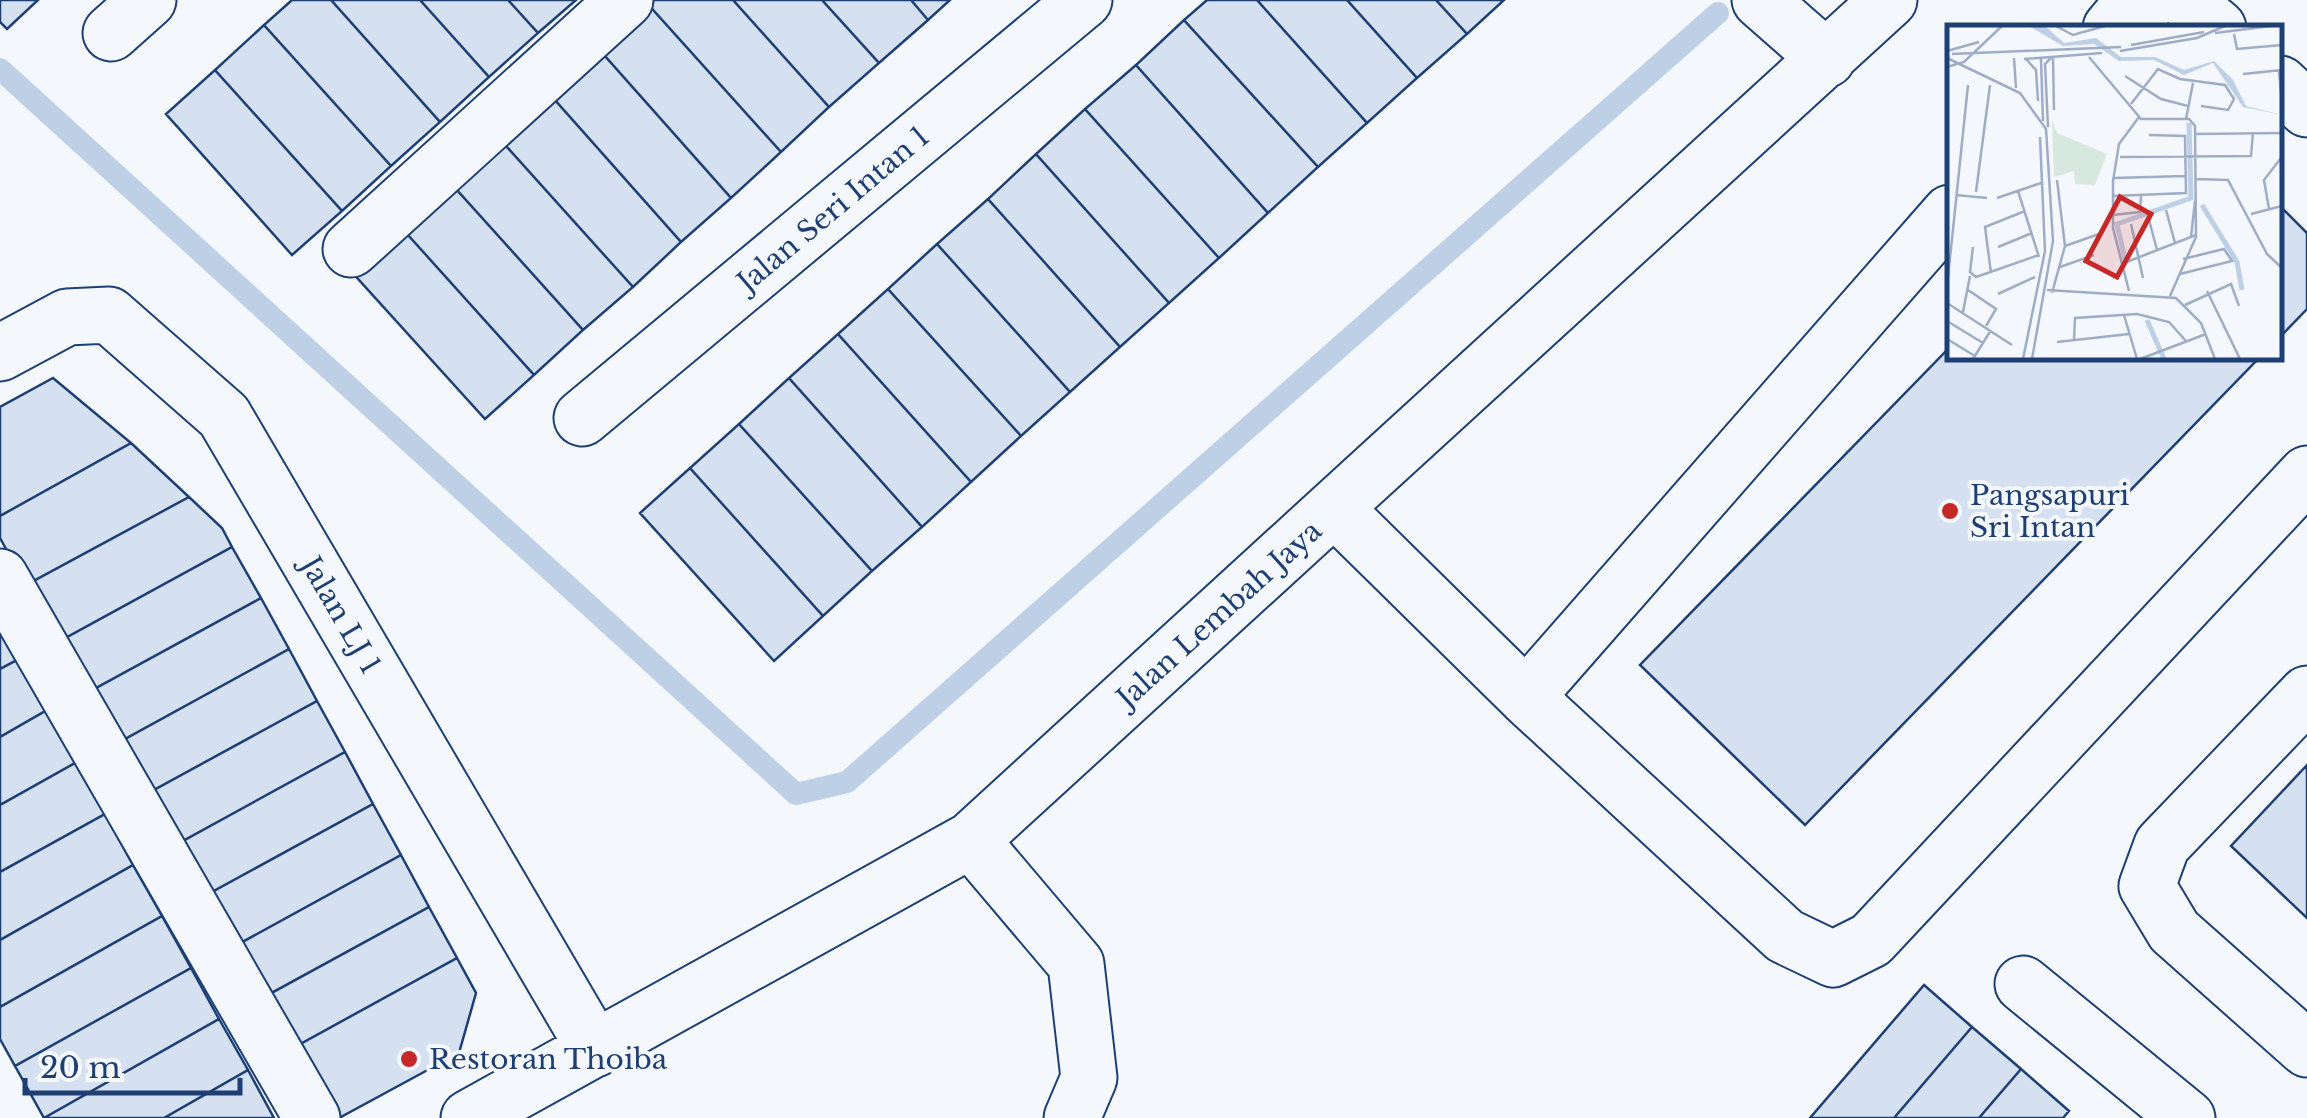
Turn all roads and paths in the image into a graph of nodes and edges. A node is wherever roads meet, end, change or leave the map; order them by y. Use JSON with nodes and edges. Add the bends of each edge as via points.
{"nodes":[{"id":1,"x":625,"y":0,"type":"edge"},
{"id":2,"x":1084,"y":0,"type":"edge"},
{"id":3,"x":1760,"y":0,"type":"edge"},
{"id":4,"x":1889,"y":0,"type":"edge"},
{"id":5,"x":2152,"y":0,"type":"edge"},
{"id":6,"x":2185,"y":0,"type":"edge"},
{"id":7,"x":2114,"y":25,"type":"edge"},
{"id":8,"x":2214,"y":25,"type":"edge"},
{"id":9,"x":1827,"y":59,"type":"junction"},
{"id":10,"x":2282,"y":86,"type":"edge"},
{"id":11,"x":2307,"y":110,"type":"edge"},
{"id":12,"x":1947,"y":215,"type":"edge"},
{"id":13,"x":351,"y":249,"type":"dead end"},
{"id":14,"x":0,"y":353,"type":"edge"},
{"id":15,"x":582,"y":418,"type":"dead end"},
{"id":16,"x":2307,"y":474,"type":"edge"},
{"id":17,"x":1335,"y":509,"type":"junction"},
{"id":18,"x":0,"y":577,"type":"edge"},
{"id":19,"x":2307,"y":694,"type":"edge"},
{"id":20,"x":1526,"y":697,"type":"junction"},
{"id":21,"x":971,"y":840,"type":"junction"},
{"id":22,"x":2023,"y":984,"type":"dead end"},
{"id":23,"x":594,"y":1049,"type":"junction"},
{"id":24,"x":2307,"y":1050,"type":"edge"},
{"id":25,"x":312,"y":1118,"type":"edge"},
{"id":26,"x":469,"y":1118,"type":"edge"},
{"id":27,"x":1072,"y":1118,"type":"edge"},
{"id":28,"x":2186,"y":1118,"type":"edge"}],
"edges":[{"from":1,"to":13,"type":"street"},
{"from":2,"to":15,"type":"street","name":"Jalan Seri Intan 1"},
{"from":3,"to":9,"type":"street"},
{"from":4,"to":9,"type":"street","name":"Jalan Lembah Jaya"},
{"from":5,"to":7,"type":"street"},
{"from":6,"to":8,"type":"street"},
{"from":9,"to":17,"type":"street","name":"Jalan Lembah Jaya"},
{"from":10,"to":11,"type":"street"},
{"from":12,"to":20,"type":"street"},
{"from":14,"to":23,"type":"street","name":"Jalan LJ 1","via":[[67,317],[109,314],[224,416]]},
{"from":16,"to":20,"type":"street","via":[[1872,940],[1833,959],[1784,936]]},
{"from":17,"to":20,"type":"street"},
{"from":17,"to":21,"type":"street","name":"Jalan Lembah Jaya"},
{"from":18,"to":25,"type":"street"},
{"from":19,"to":24,"type":"street","via":[[2162,845],[2148,886],[2174,931]]},
{"from":21,"to":23,"type":"street","name":"Jalan Lembah Jaya"},
{"from":21,"to":27,"type":"street","via":[[1076,964],[1088,1078]]},
{"from":22,"to":28,"type":"street"},
{"from":23,"to":26,"type":"street","name":"Jalan Lembah Jaya"}]}
